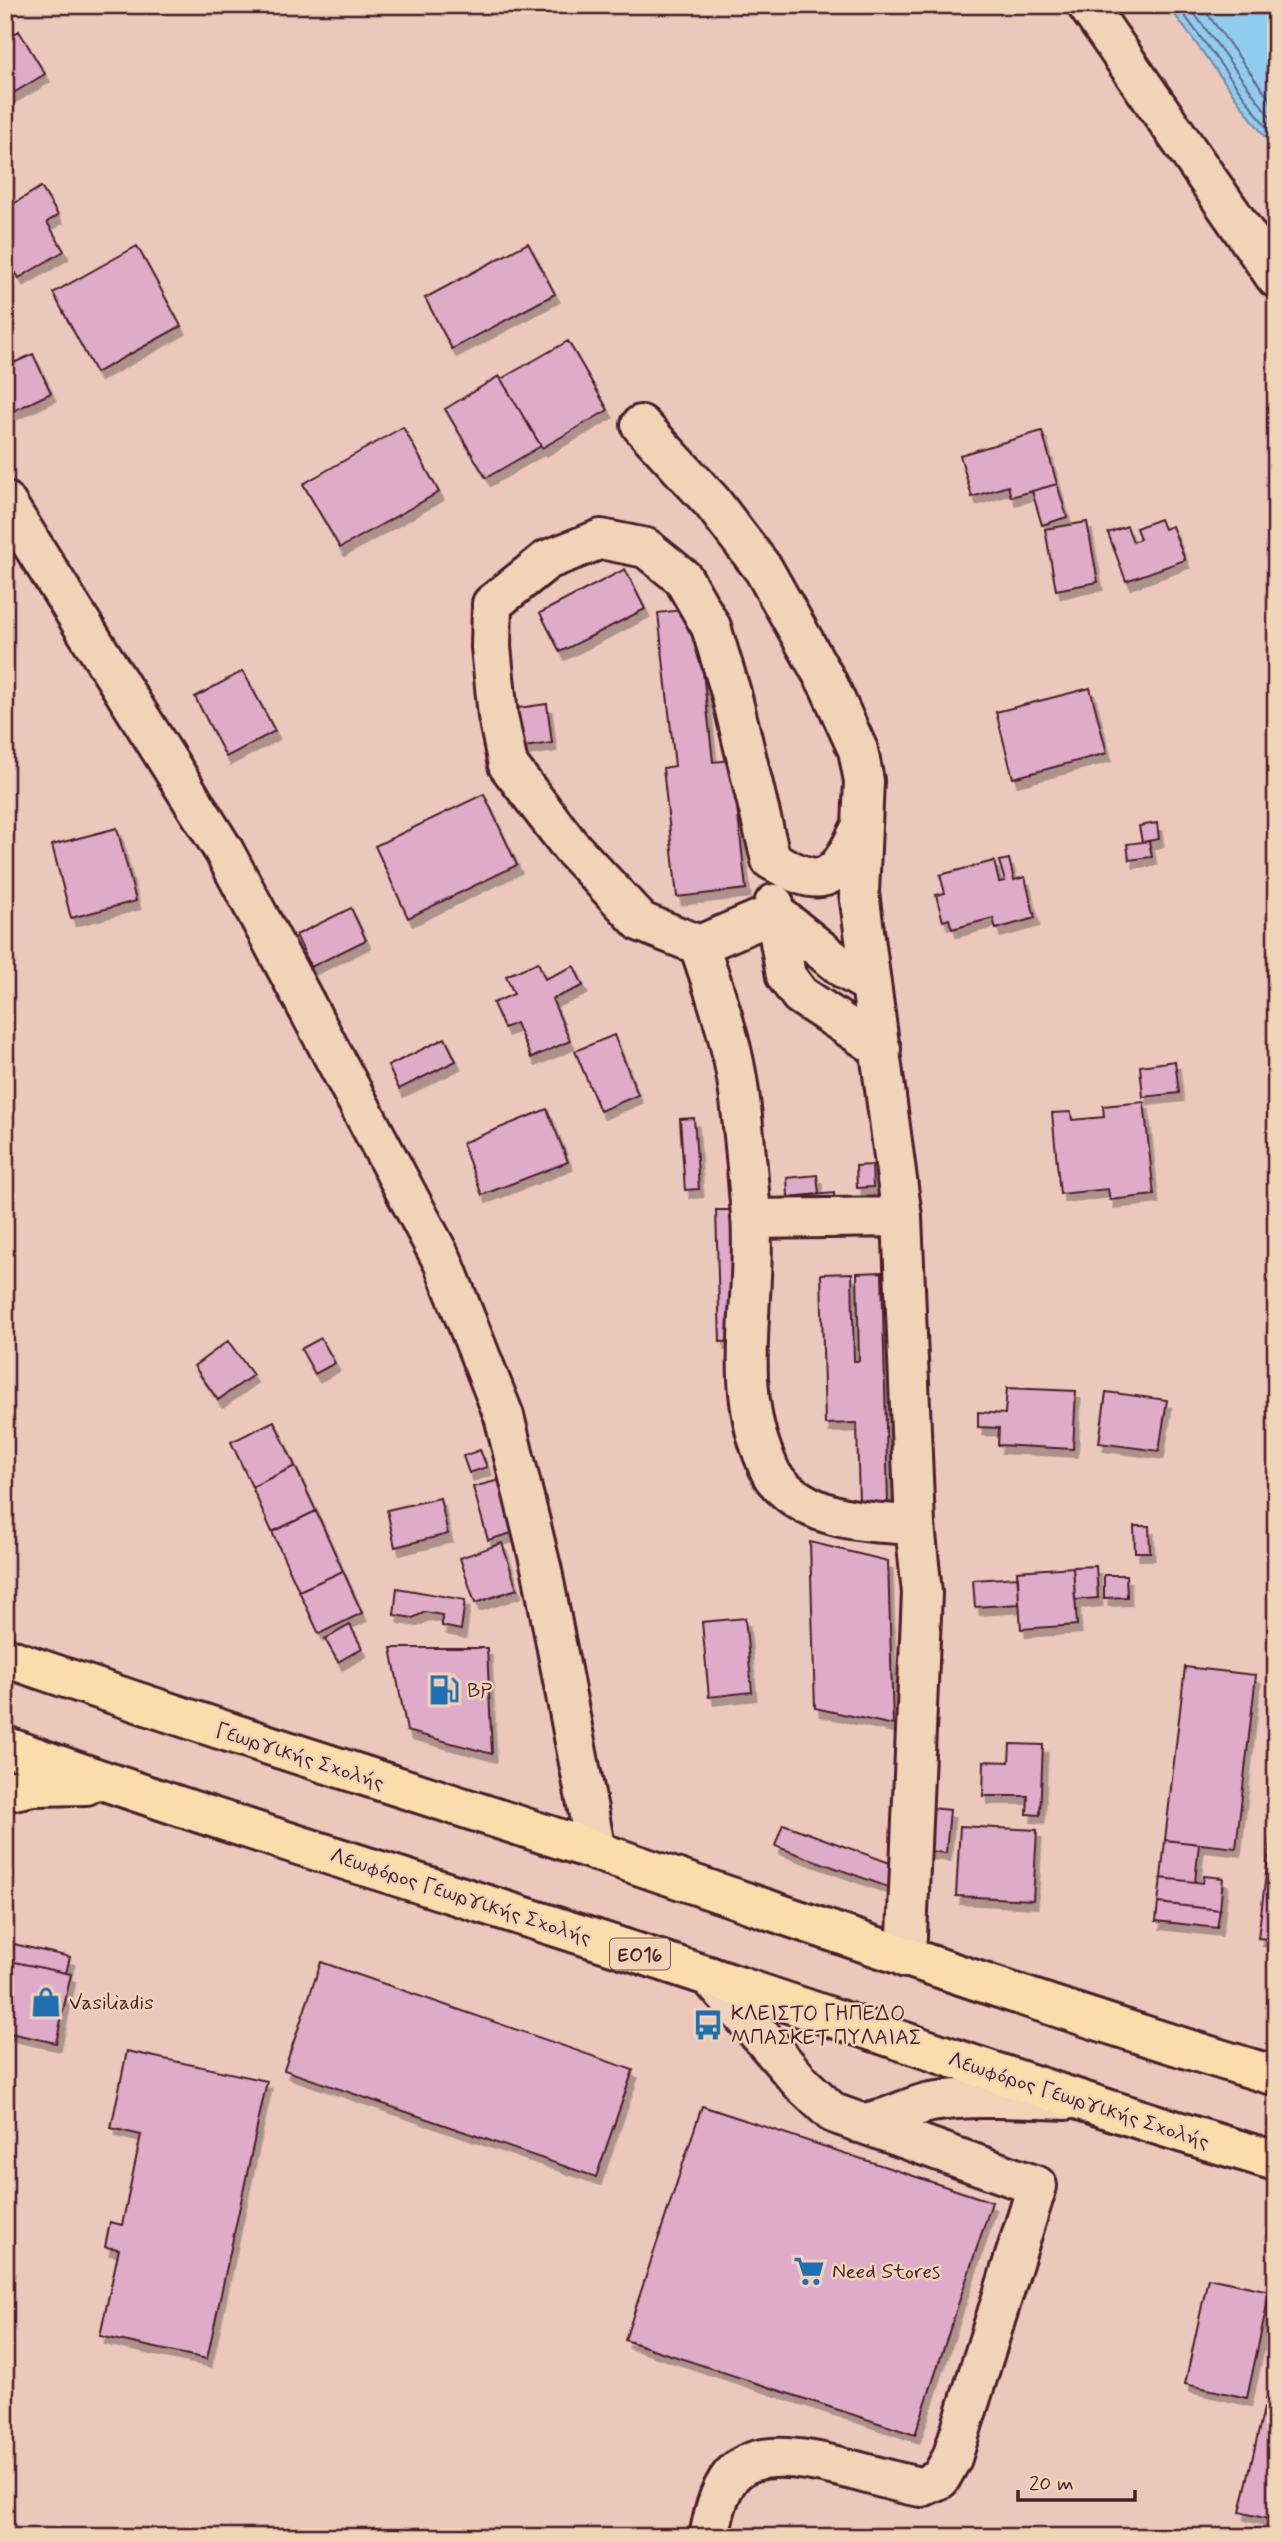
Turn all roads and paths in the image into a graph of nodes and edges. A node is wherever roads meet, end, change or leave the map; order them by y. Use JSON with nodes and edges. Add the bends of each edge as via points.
{"nodes":[{"id":1,"x":1087,"y":5,"type":"edge"},
{"id":2,"x":1276,"y":278,"type":"edge"},
{"id":3,"x":640,"y":425,"type":"dead end"},
{"id":4,"x":5,"y":501,"type":"edge"},
{"id":5,"x":865,"y":817,"type":"junction"},
{"id":6,"x":771,"y":860,"type":"junction"},
{"id":7,"x":775,"y":913,"type":"junction"},
{"id":8,"x":699,"y":945,"type":"junction"},
{"id":9,"x":870,"y":984,"type":"junction"},
{"id":10,"x":881,"y":1049,"type":"junction"},
{"id":11,"x":902,"y":1217,"type":"junction"},
{"id":12,"x":751,"y":1219,"type":"junction"},
{"id":13,"x":915,"y":1525,"type":"junction"},
{"id":14,"x":5,"y":1657,"type":"edge"},
{"id":15,"x":5,"y":1746,"type":"edge"},
{"id":16,"x":115,"y":1786,"type":"junction"},
{"id":17,"x":5,"y":1792,"type":"edge"},
{"id":18,"x":596,"y":1851,"type":"junction"},
{"id":19,"x":906,"y":1958,"type":"junction"},
{"id":20,"x":709,"y":1976,"type":"junction"},
{"id":21,"x":1276,"y":2076,"type":"edge"},
{"id":22,"x":1079,"y":2101,"type":"junction"},
{"id":23,"x":859,"y":2123,"type":"junction"},
{"id":24,"x":1276,"y":2161,"type":"edge"},
{"id":25,"x":709,"y":2537,"type":"edge"}],
"edges":[{"from":1,"to":2,"type":"street"},
{"from":3,"to":5,"type":"street","via":[[712,502],[764,570],[829,685],[858,750]]},
{"from":4,"to":18,"type":"street","via":[[223,851],[443,1262],[504,1416],[542,1571]]},
{"from":5,"to":6,"type":"street","via":[[835,872],[816,879],[801,877]]},
{"from":5,"to":9,"type":"street","via":[[858,860]]},
{"from":6,"to":7,"type":"street"},
{"from":6,"to":8,"type":"street","via":[[711,627],[683,578],[646,548],[601,539],[548,560],[492,604],[491,647],[508,765],[570,847],[641,922]]},
{"from":7,"to":8,"type":"street"},
{"from":7,"to":9,"type":"street"},
{"from":7,"to":10,"type":"street","via":[[786,976],[800,995]]},
{"from":8,"to":12,"type":"street","via":[[722,1010],[736,1074]]},
{"from":9,"to":10,"type":"street"},
{"from":10,"to":11,"type":"street"},
{"from":11,"to":12,"type":"street"},
{"from":11,"to":13,"type":"street"},
{"from":12,"to":13,"type":"street","via":[[748,1388],[757,1438],[772,1476],[797,1502],[831,1515]]},
{"from":13,"to":19,"type":"street","via":[[922,1593]]},
{"from":14,"to":18,"type":"main road","name":"Γεωργικής Σχολής","via":[[289,1754]]},
{"from":15,"to":16,"type":"main road","name":"Λεωφόρος Γεωργικής Σχολής","number":"ΕΟ16"},
{"from":16,"to":17,"type":"main road","via":[[33,1786]]},
{"from":16,"to":20,"type":"main road","name":"Λεωφόρος Γεωργικής Σχολής","number":"ΕΟ16"},
{"from":18,"to":19,"type":"main road"},
{"from":19,"to":21,"type":"main road"},
{"from":20,"to":22,"type":"main road","name":"Λεωφόρος Γεωργικής Σχολής","number":"ΕΟ16"},
{"from":20,"to":23,"type":"street","via":[[803,2085],[832,2113]]},
{"from":22,"to":23,"type":"street","via":[[947,2100]]},
{"from":22,"to":24,"type":"main road","name":"Λεωφόρος Γεωργικής Σχολής","number":"ΕΟ16"},
{"from":23,"to":25,"type":"street","via":[[1037,2186],[951,2458],[940,2479],[922,2487],[792,2458],[756,2460],[733,2474],[725,2485]]}]}
